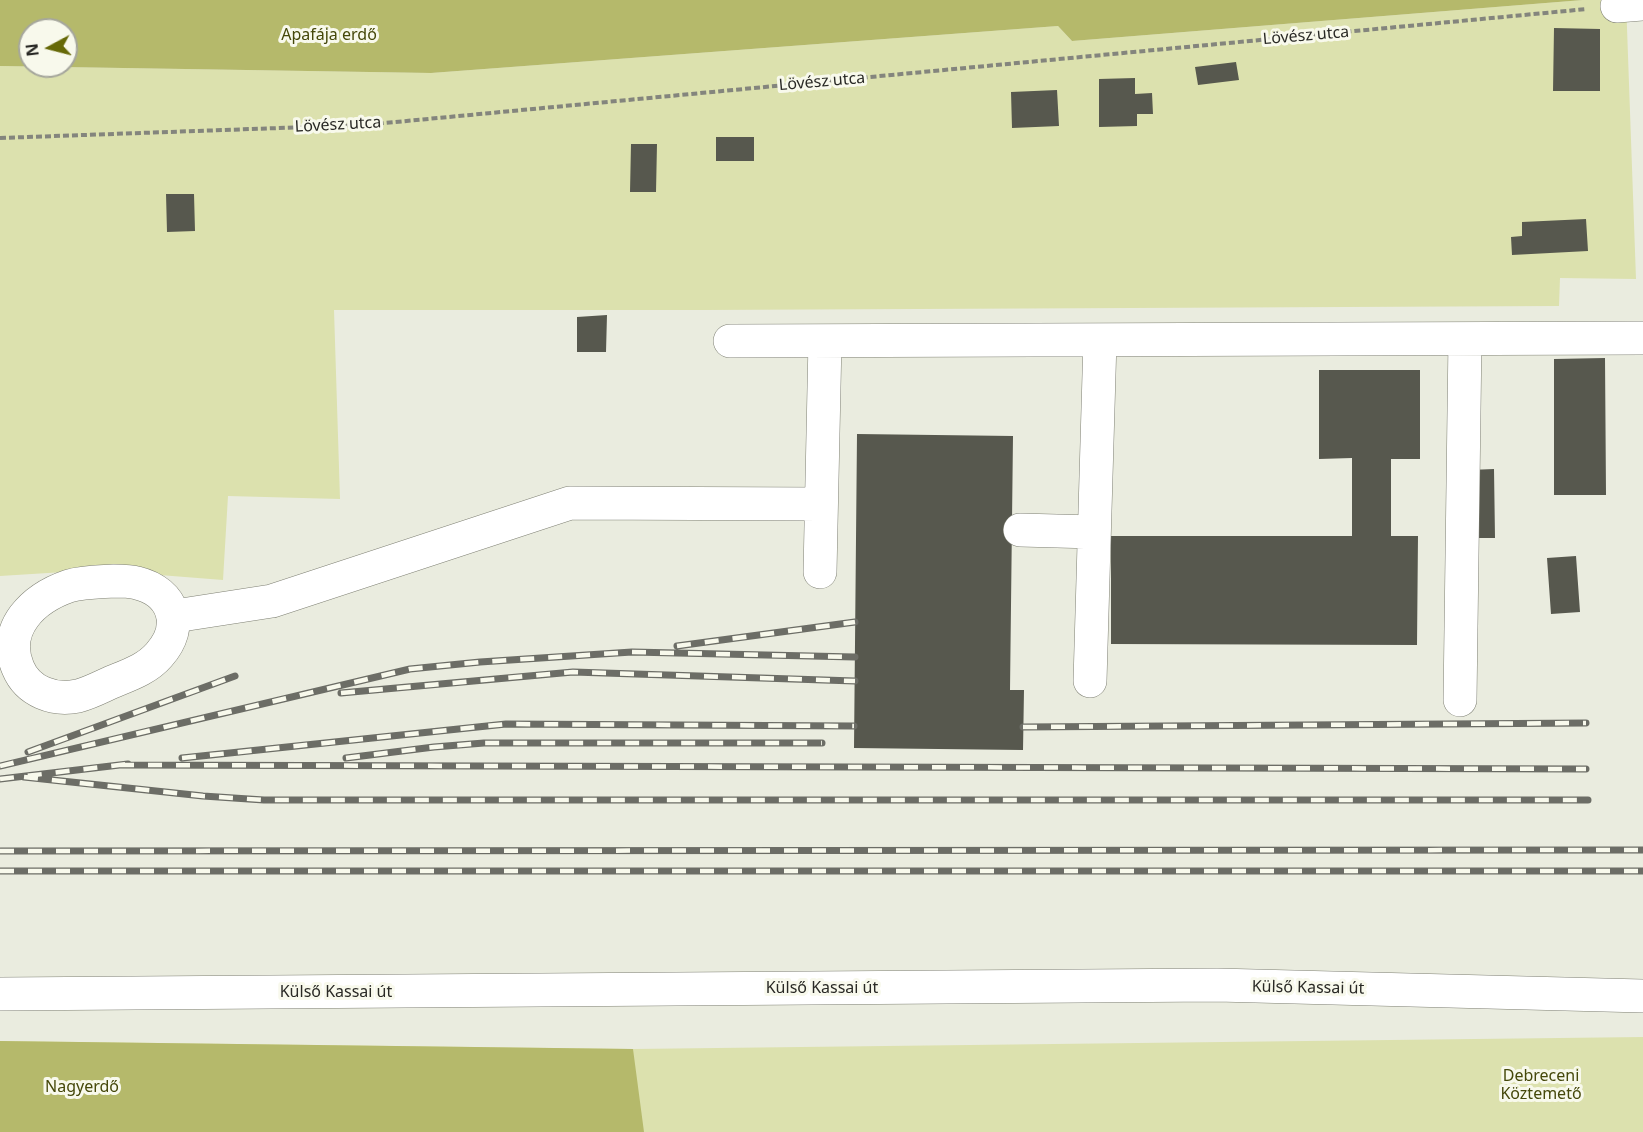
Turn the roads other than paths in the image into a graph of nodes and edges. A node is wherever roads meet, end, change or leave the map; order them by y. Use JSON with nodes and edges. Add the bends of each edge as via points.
{"nodes":[{"id":1,"x":1643,"y":338,"type":"edge"},
{"id":2,"x":1465,"y":339,"type":"junction"},
{"id":3,"x":1100,"y":340,"type":"junction"},
{"id":4,"x":825,"y":341,"type":"junction"},
{"id":5,"x":730,"y":342,"type":"dead end"},
{"id":6,"x":821,"y":504,"type":"junction"},
{"id":7,"x":1020,"y":530,"type":"dead end"},
{"id":8,"x":1094,"y":532,"type":"junction"},
{"id":9,"x":820,"y":572,"type":"dead end"},
{"id":10,"x":174,"y":616,"type":"junction"},
{"id":11,"x":1090,"y":681,"type":"dead end"},
{"id":12,"x":1460,"y":700,"type":"dead end"},
{"id":13,"x":0,"y":994,"type":"edge"},
{"id":14,"x":1643,"y":996,"type":"edge"}],
"edges":[{"from":1,"to":2,"type":"main road"},
{"from":2,"to":3,"type":"main road"},
{"from":2,"to":12,"type":"main road"},
{"from":3,"to":4,"type":"main road"},
{"from":3,"to":8,"type":"main road"},
{"from":4,"to":5,"type":"main road"},
{"from":4,"to":6,"type":"main road"},
{"from":6,"to":9,"type":"main road"},
{"from":6,"to":10,"type":"main road","via":[[570,503],[272,601]]},
{"from":7,"to":8,"type":"main road"},
{"from":8,"to":11,"type":"main road"},
{"from":10,"to":10,"type":"main road","via":[[172,637],[159,656],[140,671],[81,695],[65,698],[40,692],[18,670],[13,646],[16,629],[29,609],[49,594],[71,585],[136,582],[157,591]]},
{"from":13,"to":14,"type":"main road","name":"Külső Kassai út","via":[[1217,985]]}]}
